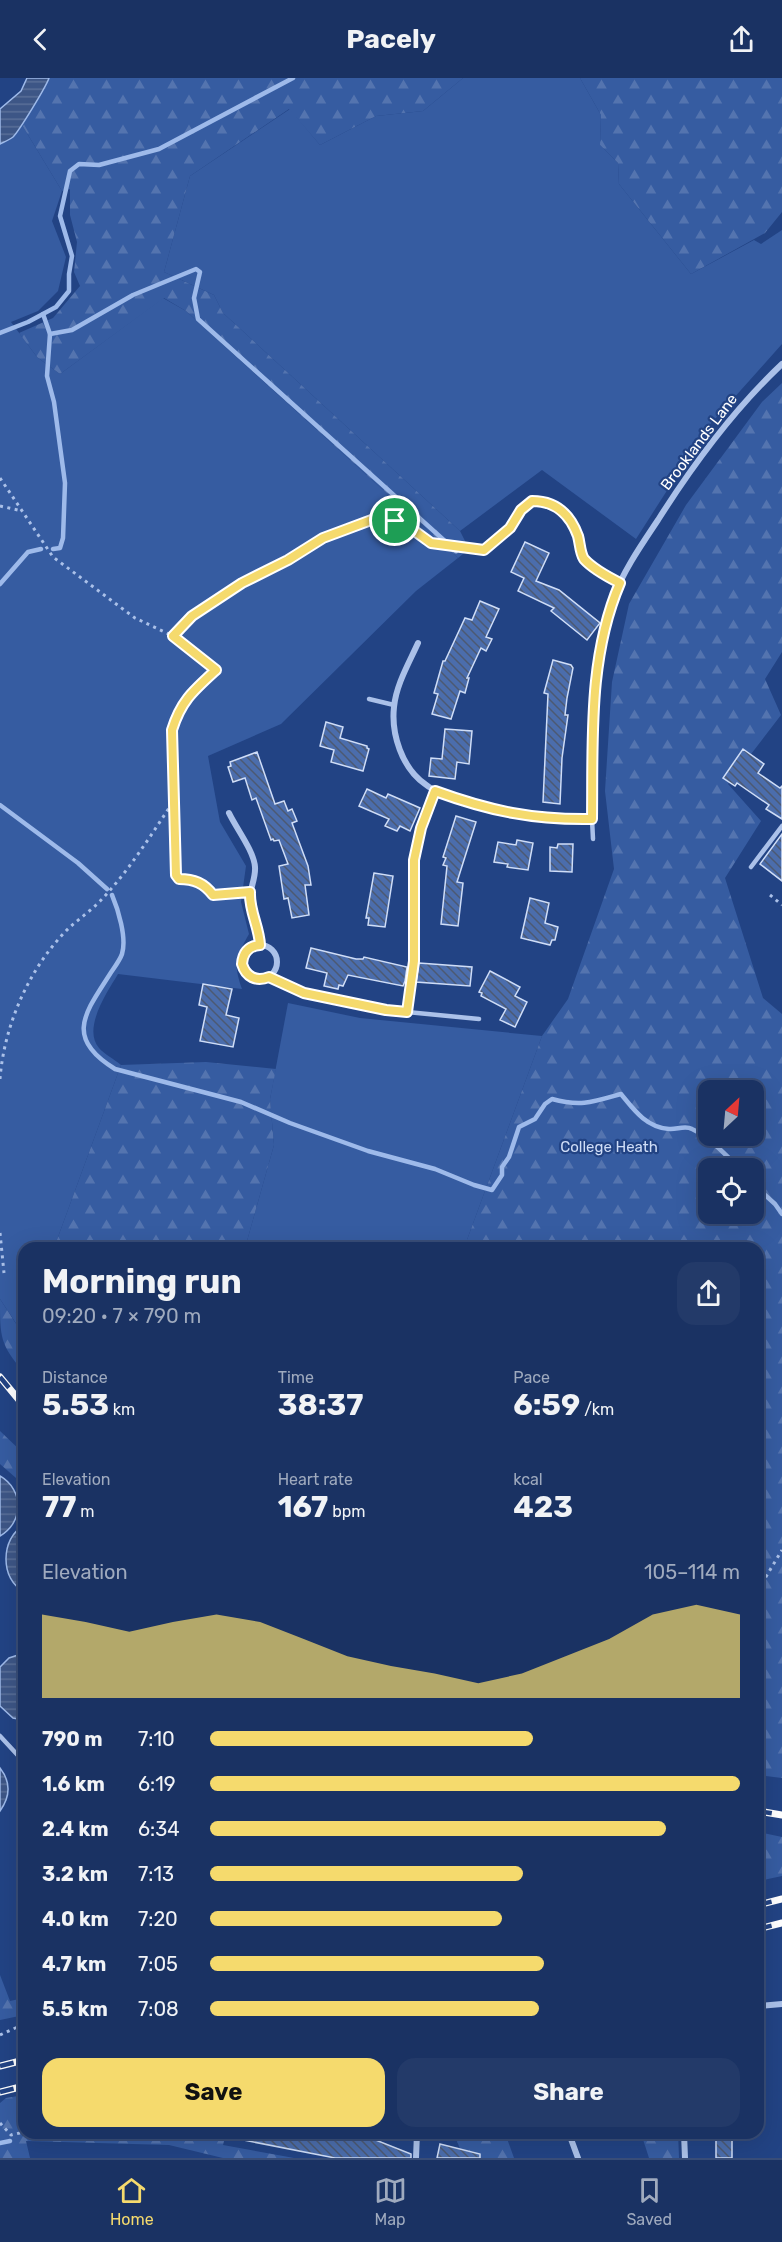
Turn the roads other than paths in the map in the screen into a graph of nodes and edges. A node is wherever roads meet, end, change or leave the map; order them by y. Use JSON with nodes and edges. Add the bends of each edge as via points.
{"nodes":[{"id":1,"x":782,"y":364,"type":"edge"},
{"id":2,"x":484,"y":550,"type":"road end"},
{"id":3,"x":620,"y":583,"type":"junction"},
{"id":4,"x":418,"y":643,"type":"dead end"},
{"id":5,"x":369,"y":699,"type":"dead end"},
{"id":6,"x":394,"y":705,"type":"junction"},
{"id":7,"x":435,"y":791,"type":"junction"},
{"id":8,"x":229,"y":813,"type":"dead end"},
{"id":9,"x":592,"y":819,"type":"junction"},
{"id":10,"x":782,"y":826,"type":"edge"},
{"id":11,"x":593,"y":839,"type":"dead end"},
{"id":12,"x":751,"y":867,"type":"dead end"},
{"id":13,"x":260,"y":945,"type":"junction"},
{"id":14,"x":269,"y":977,"type":"junction"},
{"id":15,"x":407,"y":1012,"type":"junction"},
{"id":16,"x":478,"y":1019,"type":"dead end"},
{"id":17,"x":0,"y":1736,"type":"edge"},
{"id":18,"x":18,"y":1756,"type":"edge"},
{"id":19,"x":782,"y":2004,"type":"edge"},
{"id":20,"x":764,"y":2006,"type":"edge"},
{"id":21,"x":417,"y":2139,"type":"edge"},
{"id":22,"x":571,"y":2139,"type":"dead end"},
{"id":23,"x":684,"y":2139,"type":"edge"},
{"id":24,"x":416,"y":2158,"type":"edge"},
{"id":25,"x":578,"y":2158,"type":"edge"},
{"id":26,"x":685,"y":2158,"type":"edge"}],
"edges":[{"from":1,"to":3,"type":"street","name":"Brooklands Lane","via":[[714,437]]},
{"from":2,"to":3,"type":"street","via":[[510,528],[525,506],[532,501],[550,502],[571,521],[582,556]]},
{"from":3,"to":9,"type":"street","name":"Brooklands Lane","via":[[601,649],[595,694]]},
{"from":4,"to":6,"type":"street"},
{"from":5,"to":6,"type":"lane"},
{"from":6,"to":7,"type":"street","via":[[395,735],[401,752],[419,780]]},
{"from":7,"to":9,"type":"street","via":[[530,817]]},
{"from":7,"to":15,"type":"street","via":[[414,860],[414,961]]},
{"from":8,"to":13,"type":"street","via":[[253,859],[249,905]]},
{"from":9,"to":11,"type":"lane"},
{"from":10,"to":12,"type":"lane"},
{"from":13,"to":14,"type":"street","via":[[270,948],[277,958],[276,969]]},
{"from":13,"to":14,"type":"street","via":[[245,952],[242,964],[252,978]]},
{"from":14,"to":15,"type":"street","via":[[304,993]]},
{"from":15,"to":16,"type":"lane"},
{"from":17,"to":18,"type":"lane"},
{"from":19,"to":20,"type":"street"},
{"from":21,"to":24,"type":"street"},
{"from":22,"to":25,"type":"street"},
{"from":23,"to":26,"type":"street"}]}
